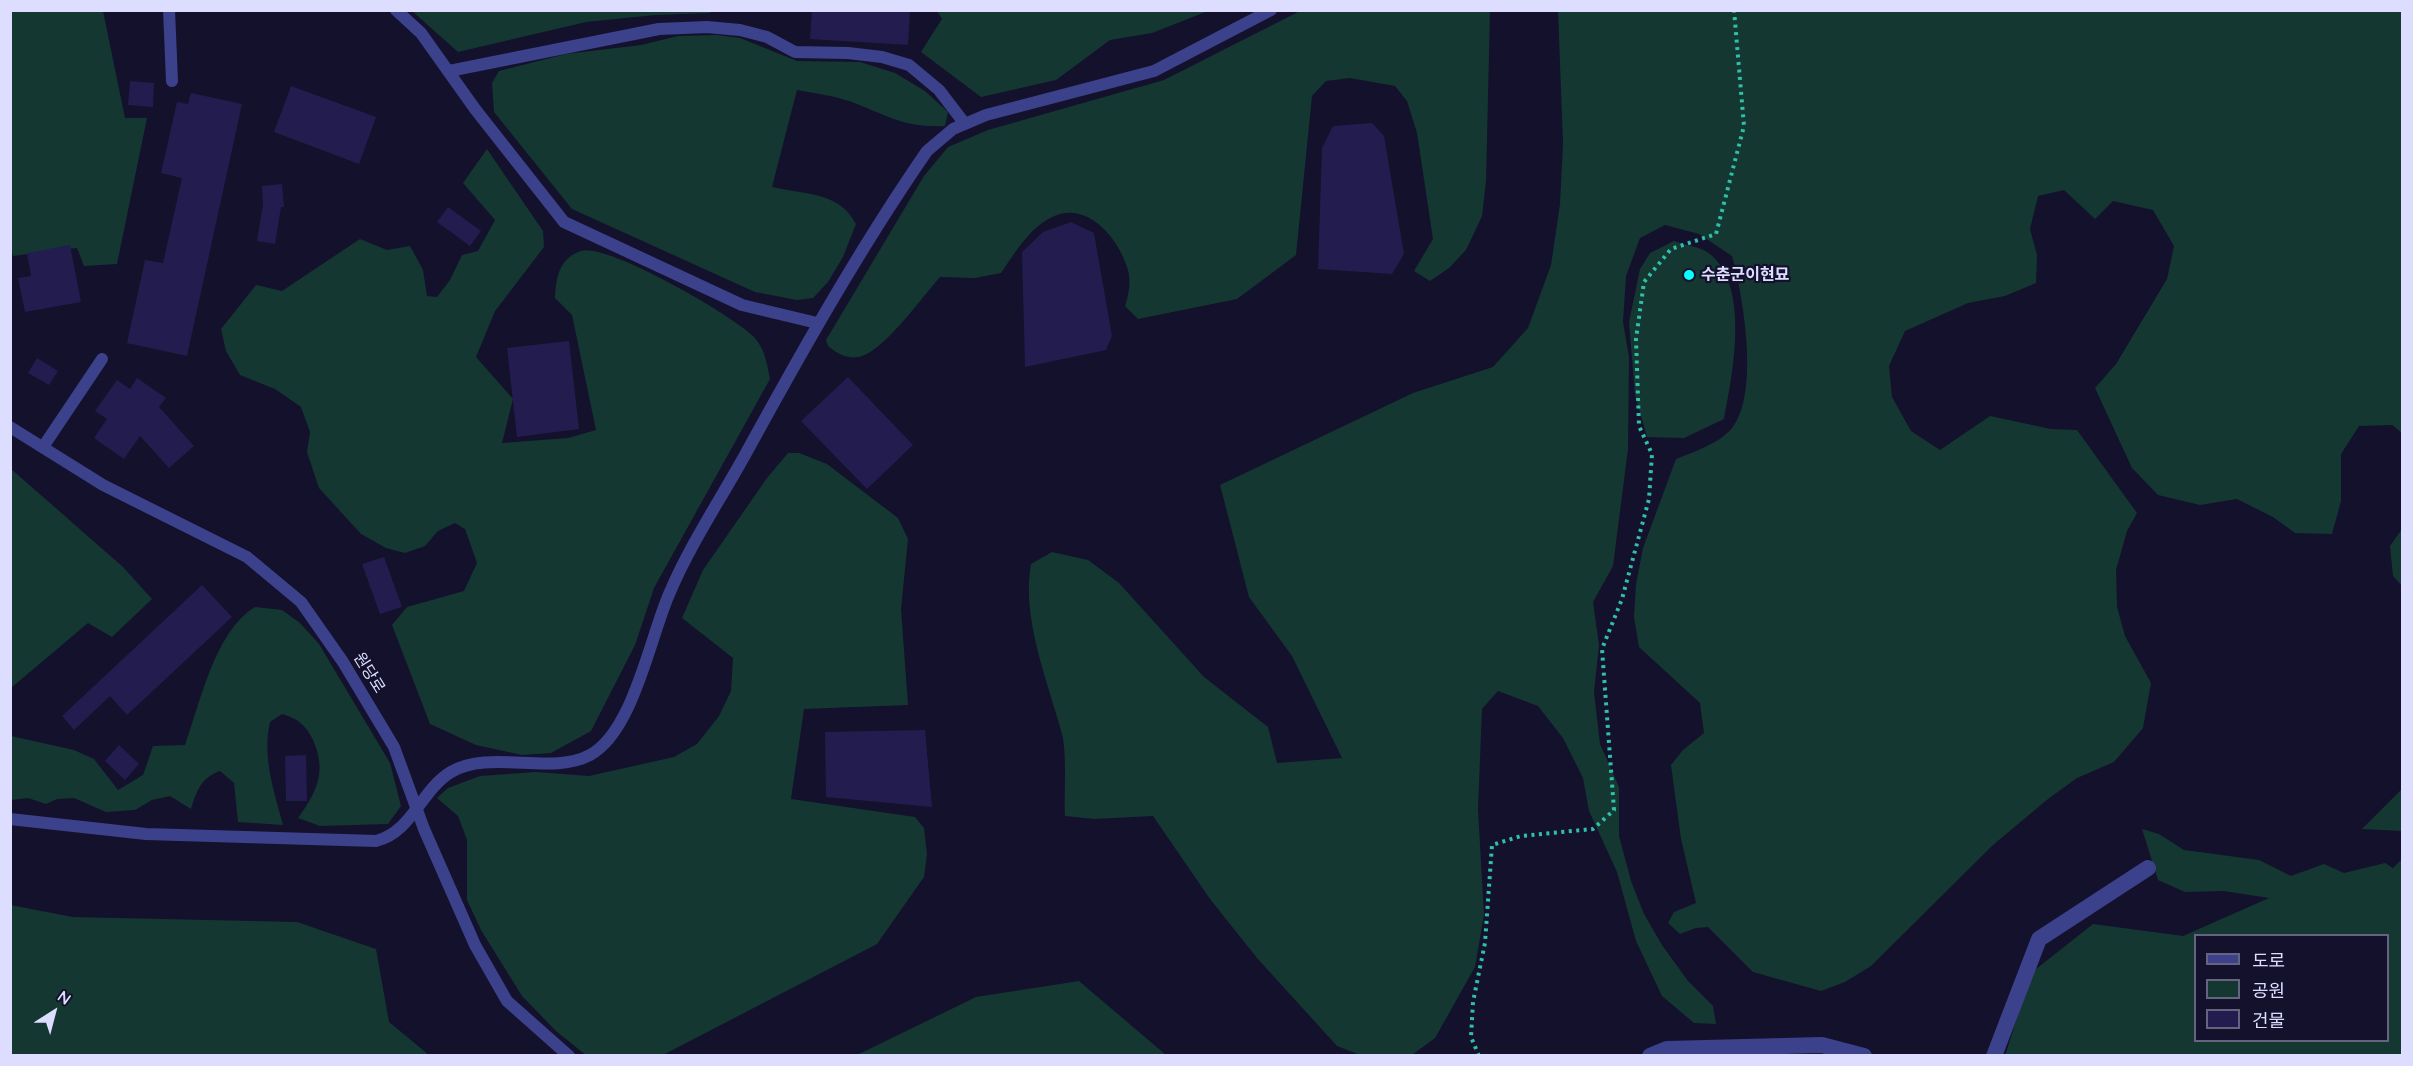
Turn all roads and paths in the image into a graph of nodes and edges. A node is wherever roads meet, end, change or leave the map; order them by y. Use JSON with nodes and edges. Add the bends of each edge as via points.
{"nodes":[{"id":1,"x":169,"y":10,"type":"edge"},
{"id":2,"x":396,"y":10,"type":"edge"},
{"id":3,"x":1271,"y":10,"type":"edge"},
{"id":4,"x":1734,"y":10,"type":"edge"},
{"id":5,"x":449,"y":71,"type":"junction"},
{"id":6,"x":172,"y":81,"type":"dead end"},
{"id":7,"x":965,"y":124,"type":"junction"},
{"id":8,"x":817,"y":323,"type":"junction"},
{"id":9,"x":102,"y":359,"type":"dead end"},
{"id":10,"x":10,"y":427,"type":"edge"},
{"id":11,"x":43,"y":447,"type":"junction"},
{"id":12,"x":417,"y":810,"type":"junction"},
{"id":13,"x":10,"y":819,"type":"edge"},
{"id":14,"x":2148,"y":868,"type":"dead end"},
{"id":15,"x":569,"y":1056,"type":"edge"},
{"id":16,"x":1479,"y":1056,"type":"edge"},
{"id":17,"x":1650,"y":1056,"type":"edge"},
{"id":18,"x":1864,"y":1056,"type":"edge"},
{"id":19,"x":1994,"y":1056,"type":"edge"}],
"edges":[{"from":1,"to":6,"type":"lane"},
{"from":2,"to":5,"type":"lane","via":[[421,33]]},
{"from":3,"to":7,"type":"lane","via":[[1154,71]]},
{"from":4,"to":16,"type":"path","via":[[1744,126],[1716,234],[1671,249],[1644,282],[1636,339],[1639,426],[1652,454],[1649,499],[1622,599],[1602,649],[1614,810],[1589,830],[1521,836],[1492,845],[1485,943],[1473,1002],[1471,1037]]},
{"from":5,"to":7,"type":"lane","via":[[658,29],[740,30],[767,37],[795,52],[848,53],[909,65],[939,90]]},
{"from":5,"to":8,"type":"lane","via":[[564,222],[742,304]]},
{"from":7,"to":8,"type":"lane","via":[[927,151]]},
{"from":8,"to":12,"type":"lane","via":[[670,591],[636,688],[617,729],[591,754],[567,762],[480,764],[452,771],[435,784]]},
{"from":9,"to":11,"type":"lane"},
{"from":10,"to":11,"type":"lane","name":"원당로"},
{"from":11,"to":12,"type":"lane","name":"원당로","via":[[103,485],[247,557],[301,602],[394,747]]},
{"from":12,"to":13,"type":"lane","via":[[390,837],[376,841],[146,834]]},
{"from":12,"to":15,"type":"lane","name":"원당로","via":[[475,945],[507,1001]]},
{"from":14,"to":19,"type":"street","via":[[2038,939]]},
{"from":17,"to":18,"type":"street","via":[[1667,1049],[1822,1046]]}]}
